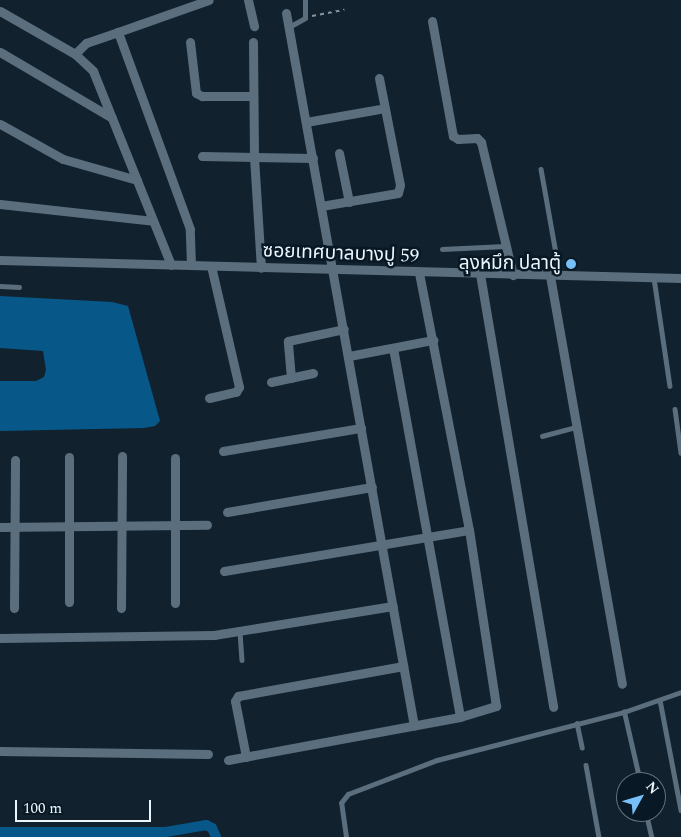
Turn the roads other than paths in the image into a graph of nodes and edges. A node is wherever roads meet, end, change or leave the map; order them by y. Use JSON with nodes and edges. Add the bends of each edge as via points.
{"nodes":[{"id":1,"x":209,"y":0,"type":"edge"},
{"id":2,"x":248,"y":0,"type":"edge"},
{"id":3,"x":305,"y":0,"type":"edge"},
{"id":4,"x":0,"y":11,"type":"edge"},
{"id":5,"x":286,"y":13,"type":"dead end"},
{"id":6,"x":432,"y":21,"type":"dead end"},
{"id":7,"x":254,"y":26,"type":"dead end"},
{"id":8,"x":289,"y":27,"type":"junction"},
{"id":9,"x":118,"y":32,"type":"junction"},
{"id":10,"x":190,"y":42,"type":"dead end"},
{"id":11,"x":252,"y":42,"type":"dead end"},
{"id":12,"x":0,"y":52,"type":"edge"},
{"id":13,"x":75,"y":54,"type":"junction"},
{"id":14,"x":379,"y":78,"type":"dead end"},
{"id":15,"x":253,"y":96,"type":"junction"},
{"id":16,"x":385,"y":108,"type":"junction"},
{"id":17,"x":112,"y":118,"type":"junction"},
{"id":18,"x":306,"y":122,"type":"junction"},
{"id":19,"x":0,"y":124,"type":"edge"},
{"id":20,"x":339,"y":153,"type":"dead end"},
{"id":21,"x":202,"y":156,"type":"dead end"},
{"id":22,"x":254,"y":157,"type":"junction"},
{"id":23,"x":313,"y":158,"type":"junction"},
{"id":24,"x":541,"y":169,"type":"dead end"},
{"id":25,"x":137,"y":180,"type":"junction"},
{"id":26,"x":349,"y":202,"type":"junction"},
{"id":27,"x":0,"y":204,"type":"edge"},
{"id":28,"x":322,"y":206,"type":"junction"},
{"id":29,"x":153,"y":221,"type":"junction"},
{"id":30,"x":506,"y":246,"type":"junction"},
{"id":31,"x":442,"y":249,"type":"dead end"},
{"id":32,"x":0,"y":260,"type":"edge"},
{"id":33,"x":171,"y":265,"type":"junction"},
{"id":34,"x":191,"y":265,"type":"junction"},
{"id":35,"x":211,"y":266,"type":"junction"},
{"id":36,"x":261,"y":268,"type":"junction"},
{"id":37,"x":333,"y":270,"type":"junction"},
{"id":38,"x":419,"y":272,"type":"junction"},
{"id":39,"x":480,"y":274,"type":"junction"},
{"id":40,"x":512,"y":275,"type":"junction"},
{"id":41,"x":550,"y":276,"type":"junction"},
{"id":42,"x":560,"y":276,"type":"junction"},
{"id":43,"x":654,"y":278,"type":"junction"},
{"id":44,"x":681,"y":278,"type":"edge"},
{"id":45,"x":0,"y":286,"type":"edge"},
{"id":46,"x":19,"y":287,"type":"dead end"},
{"id":47,"x":344,"y":329,"type":"junction"},
{"id":48,"x":433,"y":340,"type":"junction"},
{"id":49,"x":393,"y":348,"type":"junction"},
{"id":50,"x":349,"y":356,"type":"junction"},
{"id":51,"x":313,"y":373,"type":"dead end"},
{"id":52,"x":291,"y":378,"type":"junction"},
{"id":53,"x":271,"y":382,"type":"dead end"},
{"id":54,"x":670,"y":386,"type":"dead end"},
{"id":55,"x":209,"y":398,"type":"dead end"},
{"id":56,"x":675,"y":409,"type":"dead end"},
{"id":57,"x":576,"y":427,"type":"junction"},
{"id":58,"x":361,"y":428,"type":"junction"},
{"id":59,"x":542,"y":436,"type":"dead end"},
{"id":60,"x":223,"y":452,"type":"dead end"},
{"id":61,"x":681,"y":453,"type":"edge"},
{"id":62,"x":122,"y":456,"type":"dead end"},
{"id":63,"x":69,"y":457,"type":"dead end"},
{"id":64,"x":174,"y":458,"type":"dead end"},
{"id":65,"x":15,"y":460,"type":"dead end"},
{"id":66,"x":372,"y":487,"type":"junction"},
{"id":67,"x":227,"y":512,"type":"dead end"},
{"id":68,"x":207,"y":525,"type":"dead end"},
{"id":69,"x":122,"y":526,"type":"junction"},
{"id":70,"x":176,"y":526,"type":"junction"},
{"id":71,"x":0,"y":527,"type":"edge"},
{"id":72,"x":14,"y":527,"type":"junction"},
{"id":73,"x":68,"y":527,"type":"junction"},
{"id":74,"x":469,"y":530,"type":"junction"},
{"id":75,"x":427,"y":537,"type":"junction"},
{"id":76,"x":381,"y":544,"type":"junction"},
{"id":77,"x":224,"y":571,"type":"dead end"},
{"id":78,"x":69,"y":602,"type":"dead end"},
{"id":79,"x":175,"y":603,"type":"dead end"},
{"id":80,"x":393,"y":606,"type":"junction"},
{"id":81,"x":14,"y":608,"type":"dead end"},
{"id":82,"x":121,"y":608,"type":"dead end"},
{"id":83,"x":240,"y":632,"type":"junction"},
{"id":84,"x":0,"y":638,"type":"edge"},
{"id":85,"x":242,"y":660,"type":"dead end"},
{"id":86,"x":403,"y":666,"type":"junction"},
{"id":87,"x":622,"y":684,"type":"dead end"},
{"id":88,"x":681,"y":692,"type":"edge"},
{"id":89,"x":660,"y":700,"type":"junction"},
{"id":90,"x":553,"y":707,"type":"dead end"},
{"id":91,"x":624,"y":712,"type":"junction"},
{"id":92,"x":460,"y":717,"type":"junction"},
{"id":93,"x":577,"y":723,"type":"junction"},
{"id":94,"x":414,"y":726,"type":"junction"},
{"id":95,"x":582,"y":747,"type":"dead end"},
{"id":96,"x":0,"y":751,"type":"edge"},
{"id":97,"x":208,"y":754,"type":"dead end"},
{"id":98,"x":246,"y":757,"type":"junction"},
{"id":99,"x":228,"y":760,"type":"dead end"},
{"id":100,"x":586,"y":765,"type":"dead end"},
{"id":101,"x":638,"y":772,"type":"edge"},
{"id":102,"x":681,"y":810,"type":"edge"},
{"id":103,"x":648,"y":822,"type":"edge"},
{"id":104,"x":346,"y":837,"type":"edge"},
{"id":105,"x":599,"y":837,"type":"edge"},
{"id":106,"x":652,"y":837,"type":"edge"}],
"edges":[{"from":1,"to":9,"type":"street"},
{"from":2,"to":7,"type":"street"},
{"from":3,"to":8,"type":"lane","via":[[305,18]]},
{"from":4,"to":13,"type":"street"},
{"from":5,"to":8,"type":"street"},
{"from":6,"to":30,"type":"street","via":[[454,136],[458,139],[476,138],[481,142]]},
{"from":8,"to":18,"type":"street"},
{"from":9,"to":13,"type":"street","via":[[86,43]]},
{"from":9,"to":34,"type":"street","via":[[190,228]]},
{"from":10,"to":15,"type":"street","via":[[196,93],[202,96]]},
{"from":11,"to":15,"type":"street"},
{"from":12,"to":17,"type":"street"},
{"from":13,"to":17,"type":"street","via":[[93,71]]},
{"from":14,"to":16,"type":"street"},
{"from":15,"to":22,"type":"street"},
{"from":16,"to":18,"type":"street"},
{"from":16,"to":26,"type":"street","via":[[400,189],[395,196]]},
{"from":17,"to":25,"type":"street"},
{"from":18,"to":23,"type":"street"},
{"from":19,"to":25,"type":"street","via":[[63,159]]},
{"from":20,"to":26,"type":"street"},
{"from":21,"to":22,"type":"street"},
{"from":22,"to":23,"type":"street"},
{"from":22,"to":36,"type":"street"},
{"from":23,"to":28,"type":"street"},
{"from":24,"to":42,"type":"lane"},
{"from":25,"to":29,"type":"street"},
{"from":26,"to":28,"type":"street"},
{"from":27,"to":29,"type":"street"},
{"from":28,"to":37,"type":"street"},
{"from":29,"to":33,"type":"street"},
{"from":30,"to":31,"type":"lane"},
{"from":30,"to":40,"type":"street"},
{"from":32,"to":33,"type":"street","name":"ซอยเทศบาลบางปู 59"},
{"from":33,"to":34,"type":"street","name":"ซอยเทศบาลบางปู 59"},
{"from":34,"to":35,"type":"street","name":"ซอยเทศบาลบางปู 59"},
{"from":35,"to":36,"type":"street","name":"ซอยเทศบาลบางปู 59"},
{"from":35,"to":55,"type":"street","via":[[239,387],[236,392]]},
{"from":36,"to":37,"type":"street","name":"ซอยเทศบาลบางปู 59"},
{"from":37,"to":38,"type":"street","name":"ซอยเทศบาลบางปู 59"},
{"from":37,"to":47,"type":"street"},
{"from":38,"to":39,"type":"street","name":"ซอยเทศบาลบางปู 59"},
{"from":38,"to":48,"type":"street"},
{"from":39,"to":40,"type":"street","name":"ซอยเทศบาลบางปู 59"},
{"from":39,"to":90,"type":"street"},
{"from":40,"to":41,"type":"street","name":"ซอยเทศบาลบางปู 59"},
{"from":41,"to":42,"type":"street","name":"ซอยเทศบาลบางปู 59"},
{"from":41,"to":57,"type":"street"},
{"from":42,"to":43,"type":"street","name":"ซอยเทศบาลบางปู 59"},
{"from":43,"to":44,"type":"street","name":"ซอยเทศบาลบางปู 59"},
{"from":43,"to":54,"type":"lane"},
{"from":45,"to":46,"type":"lane"},
{"from":47,"to":50,"type":"street"},
{"from":47,"to":52,"type":"street","via":[[288,341]]},
{"from":48,"to":49,"type":"street"},
{"from":48,"to":74,"type":"street"},
{"from":49,"to":50,"type":"street"},
{"from":49,"to":75,"type":"street"},
{"from":50,"to":58,"type":"street"},
{"from":51,"to":52,"type":"street"},
{"from":52,"to":53,"type":"street"},
{"from":56,"to":61,"type":"lane"},
{"from":57,"to":59,"type":"lane"},
{"from":57,"to":87,"type":"street"},
{"from":58,"to":60,"type":"street"},
{"from":58,"to":66,"type":"street"},
{"from":62,"to":69,"type":"street"},
{"from":63,"to":73,"type":"street"},
{"from":64,"to":70,"type":"street"},
{"from":65,"to":72,"type":"street"},
{"from":66,"to":67,"type":"street"},
{"from":66,"to":76,"type":"street"},
{"from":68,"to":70,"type":"street"},
{"from":69,"to":70,"type":"street"},
{"from":69,"to":73,"type":"street"},
{"from":69,"to":82,"type":"street"},
{"from":70,"to":79,"type":"street"},
{"from":71,"to":72,"type":"street"},
{"from":72,"to":73,"type":"street"},
{"from":72,"to":81,"type":"street"},
{"from":73,"to":78,"type":"street"},
{"from":74,"to":75,"type":"street"},
{"from":74,"to":92,"type":"street","via":[[498,701],[492,710]]},
{"from":75,"to":76,"type":"street"},
{"from":75,"to":92,"type":"street"},
{"from":76,"to":77,"type":"street"},
{"from":76,"to":80,"type":"street"},
{"from":80,"to":83,"type":"street"},
{"from":80,"to":86,"type":"street"},
{"from":83,"to":84,"type":"street"},
{"from":83,"to":85,"type":"lane"},
{"from":86,"to":94,"type":"street"},
{"from":86,"to":98,"type":"street","via":[[238,696],[235,701]]},
{"from":88,"to":89,"type":"lane"},
{"from":89,"to":91,"type":"lane"},
{"from":89,"to":102,"type":"lane"},
{"from":91,"to":93,"type":"lane"},
{"from":91,"to":101,"type":"lane"},
{"from":92,"to":94,"type":"street"},
{"from":93,"to":95,"type":"lane"},
{"from":93,"to":104,"type":"lane","via":[[437,760],[348,794],[340,803]]},
{"from":94,"to":98,"type":"street"},
{"from":96,"to":97,"type":"street"},
{"from":98,"to":99,"type":"street"},
{"from":100,"to":105,"type":"lane"},
{"from":103,"to":106,"type":"lane"}]}
